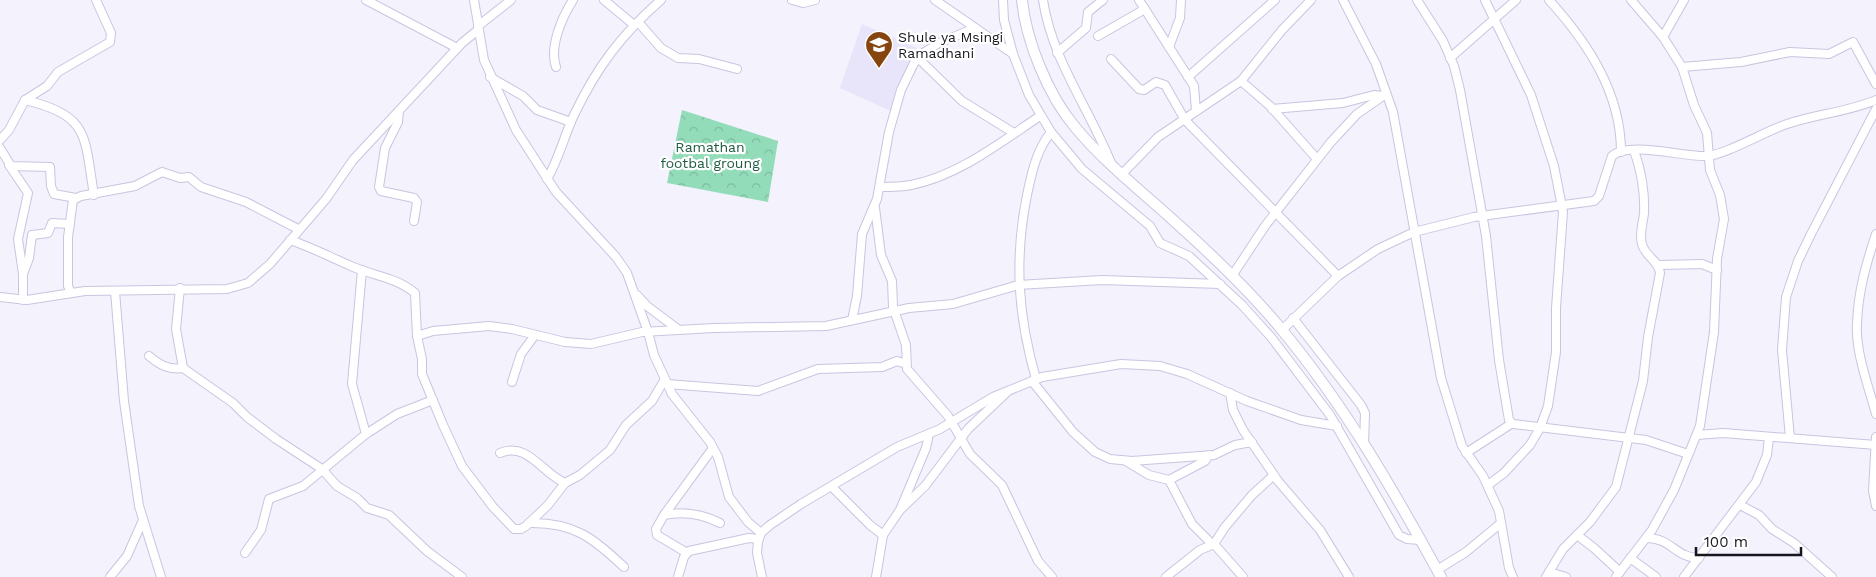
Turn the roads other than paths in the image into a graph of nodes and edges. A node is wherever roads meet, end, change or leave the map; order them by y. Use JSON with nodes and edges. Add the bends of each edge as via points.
{"nodes":[{"id":1,"x":96,"y":0,"type":"edge"},
{"id":2,"x":366,"y":0,"type":"edge"},
{"id":3,"x":474,"y":0,"type":"edge"},
{"id":4,"x":511,"y":0,"type":"edge"},
{"id":5,"x":573,"y":0,"type":"edge"},
{"id":6,"x":604,"y":0,"type":"edge"},
{"id":7,"x":661,"y":0,"type":"edge"},
{"id":8,"x":792,"y":0,"type":"edge"},
{"id":9,"x":815,"y":0,"type":"edge"},
{"id":10,"x":935,"y":0,"type":"edge"},
{"id":11,"x":1003,"y":0,"type":"edge"},
{"id":12,"x":1022,"y":0,"type":"edge"},
{"id":13,"x":1043,"y":0,"type":"edge"},
{"id":14,"x":1102,"y":0,"type":"edge"},
{"id":15,"x":1140,"y":0,"type":"edge"},
{"id":16,"x":1181,"y":0,"type":"edge"},
{"id":17,"x":1274,"y":0,"type":"edge"},
{"id":18,"x":1312,"y":0,"type":"edge"},
{"id":19,"x":1343,"y":0,"type":"edge"},
{"id":20,"x":1417,"y":0,"type":"edge"},
{"id":21,"x":1485,"y":0,"type":"edge"},
{"id":22,"x":1516,"y":0,"type":"edge"},
{"id":23,"x":1549,"y":0,"type":"edge"},
{"id":24,"x":1631,"y":0,"type":"edge"},
{"id":25,"x":1684,"y":0,"type":"edge"},
{"id":26,"x":1145,"y":9,"type":"junction"},
{"id":27,"x":1494,"y":20,"type":"junction"},
{"id":28,"x":636,"y":23,"type":"junction"},
{"id":29,"x":478,"y":28,"type":"junction"},
{"id":30,"x":975,"y":28,"type":"junction"},
{"id":31,"x":1098,"y":36,"type":"dead end"},
{"id":32,"x":1663,"y":37,"type":"junction"},
{"id":33,"x":1169,"y":47,"type":"junction"},
{"id":34,"x":457,"y":48,"type":"junction"},
{"id":35,"x":1057,"y":53,"type":"junction"},
{"id":36,"x":1013,"y":54,"type":"junction"},
{"id":37,"x":917,"y":57,"type":"junction"},
{"id":38,"x":1450,"y":58,"type":"junction"},
{"id":39,"x":1111,"y":59,"type":"dead end"},
{"id":40,"x":556,"y":67,"type":"dead end"},
{"id":41,"x":1682,"y":67,"type":"junction"},
{"id":42,"x":737,"y":69,"type":"dead end"},
{"id":43,"x":490,"y":76,"type":"junction"},
{"id":44,"x":1188,"y":77,"type":"junction"},
{"id":45,"x":1241,"y":81,"type":"junction"},
{"id":46,"x":1876,"y":84,"type":"edge"},
{"id":47,"x":1385,"y":95,"type":"junction"},
{"id":48,"x":25,"y":100,"type":"junction"},
{"id":49,"x":1876,"y":100,"type":"edge"},
{"id":50,"x":1272,"y":109,"type":"junction"},
{"id":51,"x":1876,"y":109,"type":"edge"},
{"id":52,"x":399,"y":111,"type":"junction"},
{"id":53,"x":1196,"y":111,"type":"junction"},
{"id":54,"x":1040,"y":116,"type":"junction"},
{"id":55,"x":1184,"y":120,"type":"junction"},
{"id":56,"x":571,"y":122,"type":"junction"},
{"id":57,"x":1050,"y":132,"type":"junction"},
{"id":58,"x":1014,"y":133,"type":"junction"},
{"id":59,"x":0,"y":140,"type":"edge"},
{"id":60,"x":0,"y":148,"type":"edge"},
{"id":61,"x":1634,"y":151,"type":"junction"},
{"id":62,"x":1621,"y":152,"type":"junction"},
{"id":63,"x":1710,"y":155,"type":"junction"},
{"id":64,"x":1317,"y":159,"type":"junction"},
{"id":65,"x":8,"y":164,"type":"junction"},
{"id":66,"x":1111,"y":164,"type":"junction"},
{"id":67,"x":1121,"y":175,"type":"junction"},
{"id":68,"x":547,"y":179,"type":"junction"},
{"id":69,"x":880,"y":188,"type":"junction"},
{"id":70,"x":94,"y":195,"type":"junction"},
{"id":71,"x":76,"y":198,"type":"junction"},
{"id":72,"x":1562,"y":205,"type":"junction"},
{"id":73,"x":874,"y":208,"type":"junction"},
{"id":74,"x":1276,"y":213,"type":"junction"},
{"id":75,"x":1482,"y":215,"type":"junction"},
{"id":76,"x":414,"y":221,"type":"dead end"},
{"id":77,"x":70,"y":224,"type":"junction"},
{"id":78,"x":298,"y":230,"type":"junction"},
{"id":79,"x":1414,"y":232,"type":"junction"},
{"id":80,"x":1876,"y":234,"type":"edge"},
{"id":81,"x":290,"y":240,"type":"junction"},
{"id":82,"x":1659,"y":265,"type":"junction"},
{"id":83,"x":362,"y":270,"type":"junction"},
{"id":84,"x":1717,"y":270,"type":"junction"},
{"id":85,"x":23,"y":274,"type":"junction"},
{"id":86,"x":1232,"y":276,"type":"junction"},
{"id":87,"x":1338,"y":276,"type":"junction"},
{"id":88,"x":1018,"y":284,"type":"junction"},
{"id":89,"x":1220,"y":284,"type":"junction"},
{"id":90,"x":180,"y":288,"type":"junction"},
{"id":91,"x":115,"y":291,"type":"junction"},
{"id":92,"x":71,"y":292,"type":"junction"},
{"id":93,"x":634,"y":292,"type":"junction"},
{"id":94,"x":0,"y":297,"type":"edge"},
{"id":95,"x":23,"y":300,"type":"junction"},
{"id":96,"x":894,"y":312,"type":"junction"},
{"id":97,"x":1293,"y":318,"type":"junction"},
{"id":98,"x":852,"y":320,"type":"junction"},
{"id":99,"x":679,"y":330,"type":"junction"},
{"id":100,"x":1282,"y":330,"type":"junction"},
{"id":101,"x":648,"y":332,"type":"junction"},
{"id":102,"x":535,"y":335,"type":"junction"},
{"id":103,"x":417,"y":336,"type":"junction"},
{"id":104,"x":149,"y":356,"type":"dead end"},
{"id":105,"x":906,"y":364,"type":"junction"},
{"id":106,"x":183,"y":368,"type":"junction"},
{"id":107,"x":1034,"y":380,"type":"junction"},
{"id":108,"x":512,"y":382,"type":"dead end"},
{"id":109,"x":666,"y":382,"type":"junction"},
{"id":110,"x":1008,"y":391,"type":"junction"},
{"id":111,"x":1230,"y":393,"type":"junction"},
{"id":112,"x":433,"y":400,"type":"junction"},
{"id":113,"x":1876,"y":414,"type":"edge"},
{"id":114,"x":952,"y":422,"type":"junction"},
{"id":115,"x":1512,"y":424,"type":"junction"},
{"id":116,"x":1336,"y":426,"type":"junction"},
{"id":117,"x":1540,"y":428,"type":"junction"},
{"id":118,"x":366,"y":434,"type":"junction"},
{"id":119,"x":929,"y":434,"type":"junction"},
{"id":120,"x":1697,"y":435,"type":"junction"},
{"id":121,"x":1628,"y":437,"type":"junction"},
{"id":122,"x":1769,"y":438,"type":"junction"},
{"id":123,"x":1790,"y":438,"type":"junction"},
{"id":124,"x":960,"y":440,"type":"junction"},
{"id":125,"x":1252,"y":442,"type":"junction"},
{"id":126,"x":1875,"y":442,"type":"edge"},
{"id":127,"x":1364,"y":444,"type":"junction"},
{"id":128,"x":713,"y":448,"type":"junction"},
{"id":129,"x":500,"y":453,"type":"dead end"},
{"id":130,"x":1466,"y":453,"type":"junction"},
{"id":131,"x":1688,"y":454,"type":"junction"},
{"id":132,"x":1209,"y":455,"type":"junction"},
{"id":133,"x":1125,"y":461,"type":"junction"},
{"id":134,"x":322,"y":469,"type":"junction"},
{"id":135,"x":1274,"y":476,"type":"junction"},
{"id":136,"x":1169,"y":480,"type":"junction"},
{"id":137,"x":565,"y":483,"type":"junction"},
{"id":138,"x":1488,"y":485,"type":"junction"},
{"id":139,"x":832,"y":487,"type":"junction"},
{"id":140,"x":1740,"y":505,"type":"junction"},
{"id":141,"x":1876,"y":506,"type":"edge"},
{"id":142,"x":900,"y":510,"type":"junction"},
{"id":143,"x":664,"y":515,"type":"junction"},
{"id":144,"x":143,"y":520,"type":"junction"},
{"id":145,"x":529,"y":523,"type":"junction"},
{"id":146,"x":720,"y":523,"type":"dead end"},
{"id":147,"x":1501,"y":523,"type":"junction"},
{"id":148,"x":883,"y":535,"type":"junction"},
{"id":149,"x":1577,"y":535,"type":"junction"},
{"id":150,"x":760,"y":536,"type":"junction"},
{"id":151,"x":1647,"y":538,"type":"junction"},
{"id":152,"x":1420,"y":540,"type":"junction"},
{"id":153,"x":1214,"y":544,"type":"junction"},
{"id":154,"x":245,"y":553,"type":"dead end"},
{"id":155,"x":687,"y":553,"type":"junction"},
{"id":156,"x":1630,"y":558,"type":"junction"},
{"id":157,"x":1699,"y":558,"type":"junction"},
{"id":158,"x":624,"y":567,"type":"dead end"},
{"id":159,"x":1439,"y":573,"type":"edge"},
{"id":160,"x":1548,"y":574,"type":"edge"},
{"id":161,"x":1618,"y":575,"type":"edge"},
{"id":162,"x":110,"y":577,"type":"edge"},
{"id":163,"x":161,"y":577,"type":"edge"},
{"id":164,"x":462,"y":577,"type":"edge"},
{"id":165,"x":678,"y":577,"type":"edge"},
{"id":166,"x":762,"y":577,"type":"edge"},
{"id":167,"x":876,"y":577,"type":"edge"},
{"id":168,"x":1052,"y":577,"type":"edge"},
{"id":169,"x":1166,"y":577,"type":"edge"},
{"id":170,"x":1243,"y":577,"type":"edge"},
{"id":171,"x":1349,"y":577,"type":"edge"},
{"id":172,"x":1513,"y":577,"type":"edge"},
{"id":173,"x":1566,"y":577,"type":"edge"},
{"id":174,"x":1656,"y":577,"type":"edge"},
{"id":175,"x":1684,"y":577,"type":"edge"},
{"id":176,"x":1832,"y":577,"type":"edge"}],
"edges":[{"from":1,"to":48,"type":"street","via":[[112,32],[110,42],[58,72],[47,86]]},
{"from":2,"to":34,"type":"street"},
{"from":3,"to":29,"type":"street"},
{"from":4,"to":29,"type":"street"},
{"from":5,"to":40,"type":"street","via":[[560,28],[554,53]]},
{"from":6,"to":28,"type":"street"},
{"from":7,"to":28,"type":"street"},
{"from":8,"to":9,"type":"street","via":[[803,3]]},
{"from":10,"to":30,"type":"street"},
{"from":11,"to":36,"type":"street","via":[[1004,20]]},
{"from":12,"to":66,"type":"main road","via":[[1026,30],[1035,56],[1058,102],[1073,126]]},
{"from":13,"to":35,"type":"street"},
{"from":14,"to":35,"type":"street","via":[[1088,12],[1088,23],[1082,32]]},
{"from":15,"to":26,"type":"street"},
{"from":16,"to":33,"type":"street","via":[[1180,18]]},
{"from":17,"to":44,"type":"street"},
{"from":18,"to":45,"type":"street","via":[[1282,30]]},
{"from":19,"to":47,"type":"street","via":[[1376,64]]},
{"from":20,"to":38,"type":"street"},
{"from":21,"to":27,"type":"street"},
{"from":22,"to":27,"type":"street"},
{"from":23,"to":62,"type":"street","via":[[1576,31],[1604,76],[1618,116]]},
{"from":24,"to":32,"type":"street"},
{"from":25,"to":32,"type":"street"},
{"from":26,"to":31,"type":"street"},
{"from":26,"to":33,"type":"street"},
{"from":27,"to":38,"type":"street"},
{"from":27,"to":72,"type":"street","via":[[1530,95],[1554,166]]},
{"from":28,"to":42,"type":"street","via":[[671,55]]},
{"from":28,"to":56,"type":"street","via":[[605,58]]},
{"from":29,"to":34,"type":"street"},
{"from":29,"to":43,"type":"street"},
{"from":30,"to":36,"type":"street"},
{"from":30,"to":37,"type":"street","via":[[939,43]]},
{"from":32,"to":41,"type":"street"},
{"from":33,"to":44,"type":"street"},
{"from":34,"to":52,"type":"street"},
{"from":35,"to":66,"type":"street"},
{"from":36,"to":54,"type":"street"},
{"from":37,"to":58,"type":"street","via":[[962,101]]},
{"from":37,"to":69,"type":"street","via":[[901,90],[889,132]]},
{"from":38,"to":75,"type":"street","via":[[1464,108]]},
{"from":39,"to":55,"type":"street","via":[[1138,89],[1144,90],[1156,82],[1165,85]]},
{"from":41,"to":46,"type":"street","via":[[1742,62],[1790,52],[1829,54],[1853,42]]},
{"from":41,"to":63,"type":"street","via":[[1707,133]]},
{"from":43,"to":56,"type":"street","via":[[523,96],[537,110]]},
{"from":43,"to":68,"type":"street","via":[[516,130]]},
{"from":44,"to":53,"type":"street","via":[[1196,91]]},
{"from":45,"to":50,"type":"street"},
{"from":45,"to":53,"type":"street"},
{"from":47,"to":50,"type":"street","via":[[1343,103]]},
{"from":47,"to":64,"type":"street","via":[[1351,119]]},
{"from":47,"to":79,"type":"street","via":[[1396,121]]},
{"from":48,"to":59,"type":"street"},
{"from":48,"to":70,"type":"street","via":[[61,111],[78,126],[86,146]]},
{"from":49,"to":63,"type":"street","via":[[1849,110],[1787,124]]},
{"from":50,"to":64,"type":"street"},
{"from":51,"to":123,"type":"street","via":[[1798,261],[1786,296],[1782,350]]},
{"from":52,"to":76,"type":"street","via":[[398,122],[385,148],[379,187],[381,192],[414,198]]},
{"from":52,"to":78,"type":"street","via":[[353,160],[326,199]]},
{"from":53,"to":55,"type":"street"},
{"from":54,"to":57,"type":"street"},
{"from":54,"to":58,"type":"street"},
{"from":55,"to":67,"type":"street","via":[[1154,140]]},
{"from":55,"to":74,"type":"street"},
{"from":56,"to":68,"type":"street"},
{"from":57,"to":88,"type":"street","via":[[1033,167],[1020,237]]},
{"from":57,"to":89,"type":"street","via":[[1082,169],[1150,226],[1160,243],[1189,256]]},
{"from":58,"to":69,"type":"street","via":[[938,177],[912,185]]},
{"from":60,"to":65,"type":"street"},
{"from":61,"to":62,"type":"street"},
{"from":61,"to":63,"type":"street"},
{"from":61,"to":82,"type":"street","via":[[1639,165],[1644,210],[1643,247]]},
{"from":62,"to":72,"type":"street","via":[[1612,156],[1596,199],[1586,204]]},
{"from":63,"to":84,"type":"street","via":[[1710,170],[1720,195],[1724,219]]},
{"from":64,"to":74,"type":"street"},
{"from":65,"to":71,"type":"street","via":[[50,168],[54,194]]},
{"from":65,"to":85,"type":"street","via":[[28,193],[18,239]]},
{"from":66,"to":67,"type":"main road"},
{"from":67,"to":86,"type":"main road"},
{"from":68,"to":93,"type":"street","via":[[616,257]]},
{"from":69,"to":73,"type":"street"},
{"from":70,"to":71,"type":"street"},
{"from":70,"to":78,"type":"street","via":[[135,186],[166,172],[180,178],[189,177],[201,187],[246,202]]},
{"from":71,"to":77,"type":"street"},
{"from":72,"to":75,"type":"street"},
{"from":72,"to":117,"type":"street","via":[[1556,352],[1551,396]]},
{"from":73,"to":96,"type":"street","via":[[880,250],[892,281]]},
{"from":73,"to":98,"type":"street","via":[[861,237]]},
{"from":74,"to":86,"type":"street"},
{"from":74,"to":87,"type":"street"},
{"from":75,"to":79,"type":"street"},
{"from":75,"to":115,"type":"street","via":[[1499,360],[1507,414]]},
{"from":77,"to":85,"type":"street","via":[[55,222],[48,233],[32,235]]},
{"from":77,"to":92,"type":"street","via":[[68,286]]},
{"from":78,"to":81,"type":"street"},
{"from":79,"to":87,"type":"street","via":[[1378,249]]},
{"from":79,"to":130,"type":"street","via":[[1441,378]]},
{"from":80,"to":113,"type":"street","via":[[1861,283],[1856,325]]},
{"from":81,"to":83,"type":"street"},
{"from":81,"to":90,"type":"street","via":[[259,275],[240,287]]},
{"from":82,"to":84,"type":"street","via":[[1702,264]]},
{"from":82,"to":121,"type":"street","via":[[1643,381]]},
{"from":83,"to":103,"type":"street","via":[[392,279],[415,293]]},
{"from":83,"to":118,"type":"street","via":[[352,384]]},
{"from":84,"to":120,"type":"street","via":[[1714,332],[1704,409]]},
{"from":85,"to":95,"type":"street"},
{"from":86,"to":100,"type":"main road"},
{"from":87,"to":97,"type":"street"},
{"from":88,"to":89,"type":"street","via":[[1102,280]]},
{"from":88,"to":96,"type":"street","via":[[954,304]]},
{"from":88,"to":107,"type":"street"},
{"from":89,"to":116,"type":"street","via":[[1271,337],[1310,386]]},
{"from":90,"to":91,"type":"street"},
{"from":90,"to":106,"type":"street","via":[[176,329]]},
{"from":91,"to":92,"type":"street"},
{"from":91,"to":144,"type":"street","via":[[124,401]]},
{"from":92,"to":95,"type":"street"},
{"from":93,"to":99,"type":"street"},
{"from":93,"to":101,"type":"street"},
{"from":94,"to":95,"type":"street"},
{"from":96,"to":98,"type":"street"},
{"from":96,"to":105,"type":"street","via":[[906,345]]},
{"from":97,"to":100,"type":"street"},
{"from":97,"to":127,"type":"street","via":[[1361,405],[1365,414]]},
{"from":98,"to":99,"type":"street","via":[[819,327]]},
{"from":99,"to":101,"type":"street"},
{"from":100,"to":127,"type":"main road","via":[[1338,402]]},
{"from":101,"to":102,"type":"street","via":[[582,344]]},
{"from":101,"to":109,"type":"street"},
{"from":102,"to":103,"type":"street","via":[[488,326]]},
{"from":102,"to":108,"type":"street","via":[[521,354]]},
{"from":103,"to":112,"type":"street","via":[[422,374]]},
{"from":104,"to":106,"type":"street","via":[[162,366]]},
{"from":105,"to":109,"type":"street","via":[[897,361],[882,367],[818,369],[758,391]]},
{"from":105,"to":114,"type":"street","via":[[919,385]]},
{"from":106,"to":134,"type":"street","via":[[233,403],[247,418]]},
{"from":107,"to":110,"type":"street"},
{"from":107,"to":111,"type":"street","via":[[1106,366],[1138,364],[1187,374]]},
{"from":107,"to":133,"type":"street","via":[[1072,432],[1095,452]]},
{"from":109,"to":128,"type":"street","via":[[680,406],[700,426]]},
{"from":109,"to":137,"type":"street","via":[[652,401],[626,425],[610,450]]},
{"from":110,"to":114,"type":"street"},
{"from":110,"to":124,"type":"street"},
{"from":111,"to":116,"type":"street","via":[[1301,420]]},
{"from":111,"to":125,"type":"street","via":[[1233,410]]},
{"from":112,"to":118,"type":"street","via":[[396,414]]},
{"from":112,"to":145,"type":"street","via":[[462,466],[493,507],[514,529],[521,529]]},
{"from":114,"to":119,"type":"street"},
{"from":114,"to":124,"type":"street"},
{"from":115,"to":117,"type":"street"},
{"from":115,"to":130,"type":"street"},
{"from":116,"to":152,"type":"street","via":[[1399,536]]},
{"from":117,"to":121,"type":"street"},
{"from":117,"to":138,"type":"street","via":[[1516,461]]},
{"from":118,"to":134,"type":"street"},
{"from":119,"to":139,"type":"street","via":[[897,447]]},
{"from":119,"to":142,"type":"street"},
{"from":120,"to":122,"type":"street","via":[[1723,433]]},
{"from":120,"to":131,"type":"street"},
{"from":121,"to":131,"type":"street"},
{"from":121,"to":149,"type":"street","via":[[1614,489]]},
{"from":122,"to":123,"type":"street"},
{"from":122,"to":140,"type":"street","via":[[1761,474]]},
{"from":123,"to":126,"type":"street"},
{"from":124,"to":142,"type":"street","via":[[925,486]]},
{"from":124,"to":168,"type":"street","via":[[1002,485],[1038,561]]},
{"from":125,"to":132,"type":"street"},
{"from":125,"to":135,"type":"street"},
{"from":126,"to":141,"type":"street","via":[[1873,491]]},
{"from":127,"to":152,"type":"main road"},
{"from":128,"to":143,"type":"street"},
{"from":128,"to":150,"type":"street","via":[[730,497]]},
{"from":129,"to":137,"type":"street","via":[[509,449],[519,450]]},
{"from":130,"to":138,"type":"street"},
{"from":131,"to":151,"type":"street","via":[[1680,479]]},
{"from":132,"to":133,"type":"street"},
{"from":132,"to":136,"type":"street","via":[[1206,461]]},
{"from":133,"to":136,"type":"street","via":[[1149,475]]},
{"from":134,"to":154,"type":"street","via":[[303,486],[269,499],[261,530]]},
{"from":134,"to":164,"type":"street","via":[[337,486],[367,508],[389,515]]},
{"from":135,"to":153,"type":"street","via":[[1252,495]]},
{"from":135,"to":171,"type":"street","via":[[1320,530]]},
{"from":136,"to":153,"type":"street","via":[[1192,524]]},
{"from":137,"to":145,"type":"street"},
{"from":138,"to":147,"type":"street"},
{"from":139,"to":148,"type":"street"},
{"from":139,"to":150,"type":"street","via":[[801,504]]},
{"from":140,"to":157,"type":"street"},
{"from":140,"to":176,"type":"street","via":[[1759,515]]},
{"from":142,"to":148,"type":"street"},
{"from":143,"to":146,"type":"street","via":[[704,515]]},
{"from":143,"to":155,"type":"street","via":[[656,529],[657,535]]},
{"from":144,"to":162,"type":"street","via":[[127,556]]},
{"from":144,"to":163,"type":"street"},
{"from":145,"to":158,"type":"street","via":[[580,531]]},
{"from":147,"to":159,"type":"street"},
{"from":147,"to":172,"type":"street","via":[[1508,568]]},
{"from":148,"to":167,"type":"street"},
{"from":149,"to":160,"type":"street","via":[[1563,549]]},
{"from":149,"to":161,"type":"street"},
{"from":150,"to":155,"type":"street"},
{"from":150,"to":166,"type":"street","via":[[757,553]]},
{"from":151,"to":156,"type":"street"},
{"from":151,"to":157,"type":"street","via":[[1662,540],[1685,556]]},
{"from":152,"to":159,"type":"main road"},
{"from":153,"to":169,"type":"street","via":[[1200,550]]},
{"from":153,"to":170,"type":"street"},
{"from":155,"to":165,"type":"street"},
{"from":156,"to":161,"type":"street"},
{"from":156,"to":174,"type":"street"},
{"from":157,"to":175,"type":"street"},
{"from":160,"to":173,"type":"street"}]}
